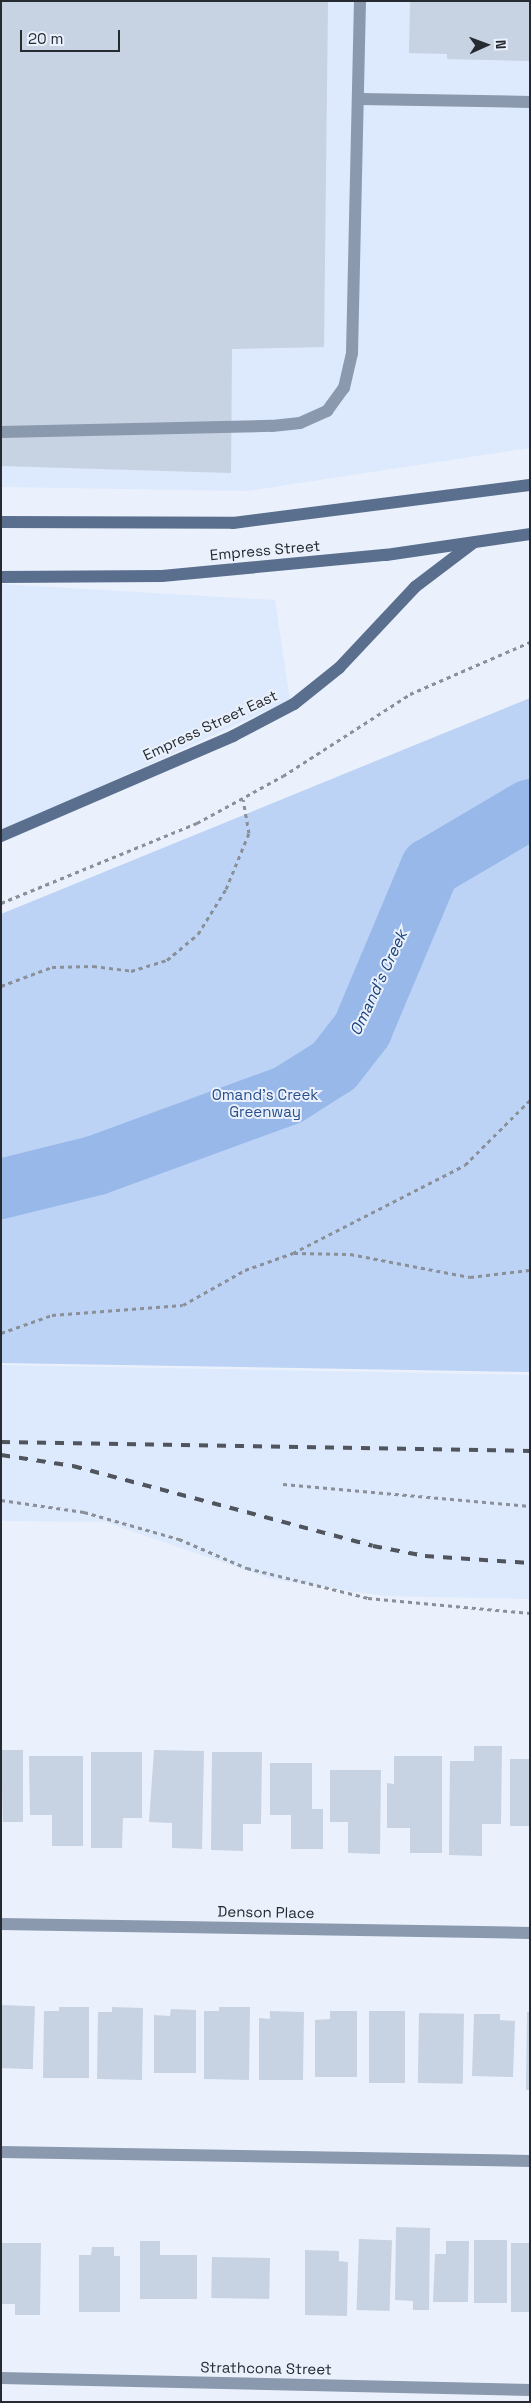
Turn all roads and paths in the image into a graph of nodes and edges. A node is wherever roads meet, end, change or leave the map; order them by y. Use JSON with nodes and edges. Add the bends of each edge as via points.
{"nodes":[{"id":1,"x":360,"y":1,"type":"edge"},
{"id":2,"x":360,"y":99,"type":"junction"},
{"id":3,"x":530,"y":102,"type":"edge"},
{"id":4,"x":1,"y":432,"type":"edge"},
{"id":5,"x":530,"y":485,"type":"edge"},
{"id":6,"x":1,"y":522,"type":"edge"},
{"id":7,"x":530,"y":534,"type":"edge"},
{"id":8,"x":473,"y":543,"type":"junction"},
{"id":9,"x":1,"y":577,"type":"edge"},
{"id":10,"x":530,"y":642,"type":"edge"},
{"id":11,"x":244,"y":800,"type":"junction"},
{"id":12,"x":1,"y":836,"type":"edge"},
{"id":13,"x":1,"y":903,"type":"edge"},
{"id":14,"x":1,"y":986,"type":"edge"},
{"id":15,"x":530,"y":1100,"type":"edge"},
{"id":16,"x":293,"y":1253,"type":"junction"},
{"id":17,"x":530,"y":1270,"type":"edge"},
{"id":18,"x":1,"y":1333,"type":"edge"},
{"id":19,"x":283,"y":1484,"type":"dead end"},
{"id":20,"x":1,"y":1500,"type":"edge"},
{"id":21,"x":530,"y":1506,"type":"edge"},
{"id":22,"x":530,"y":1612,"type":"edge"},
{"id":23,"x":1,"y":1924,"type":"edge"},
{"id":24,"x":530,"y":1933,"type":"edge"},
{"id":25,"x":1,"y":2152,"type":"edge"},
{"id":26,"x":530,"y":2161,"type":"edge"},
{"id":27,"x":1,"y":2378,"type":"edge"},
{"id":28,"x":530,"y":2390,"type":"edge"}],
"edges":[{"from":1,"to":2,"type":"street"},
{"from":2,"to":3,"type":"street"},
{"from":2,"to":4,"type":"street","via":[[352,353],[344,388],[327,411],[300,424]]},
{"from":5,"to":6,"type":"main road","name":"Empress Street","via":[[233,523]]},
{"from":7,"to":8,"type":"main road","name":"Empress Street"},
{"from":8,"to":9,"type":"main road","name":"Empress Street","via":[[162,576]]},
{"from":8,"to":12,"type":"main road","name":"Empress Street East","via":[[416,587],[339,668],[294,704],[233,736]]},
{"from":10,"to":11,"type":"path","via":[[445,676],[389,706]]},
{"from":11,"to":13,"type":"path"},
{"from":11,"to":14,"type":"path","via":[[248,833],[226,889],[198,934],[168,960],[131,971],[93,966],[52,967]]},
{"from":15,"to":16,"type":"path","via":[[465,1165]]},
{"from":16,"to":17,"type":"path","via":[[350,1254],[470,1277]]},
{"from":16,"to":18,"type":"path","via":[[245,1270],[183,1305],[52,1315]]},
{"from":19,"to":21,"type":"path"},
{"from":20,"to":22,"type":"path","via":[[84,1512],[179,1539],[247,1568],[368,1598]]},
{"from":23,"to":24,"type":"street","name":"Denson Place"},
{"from":25,"to":26,"type":"street"},
{"from":27,"to":28,"type":"street","name":"Strathcona Street"}]}
